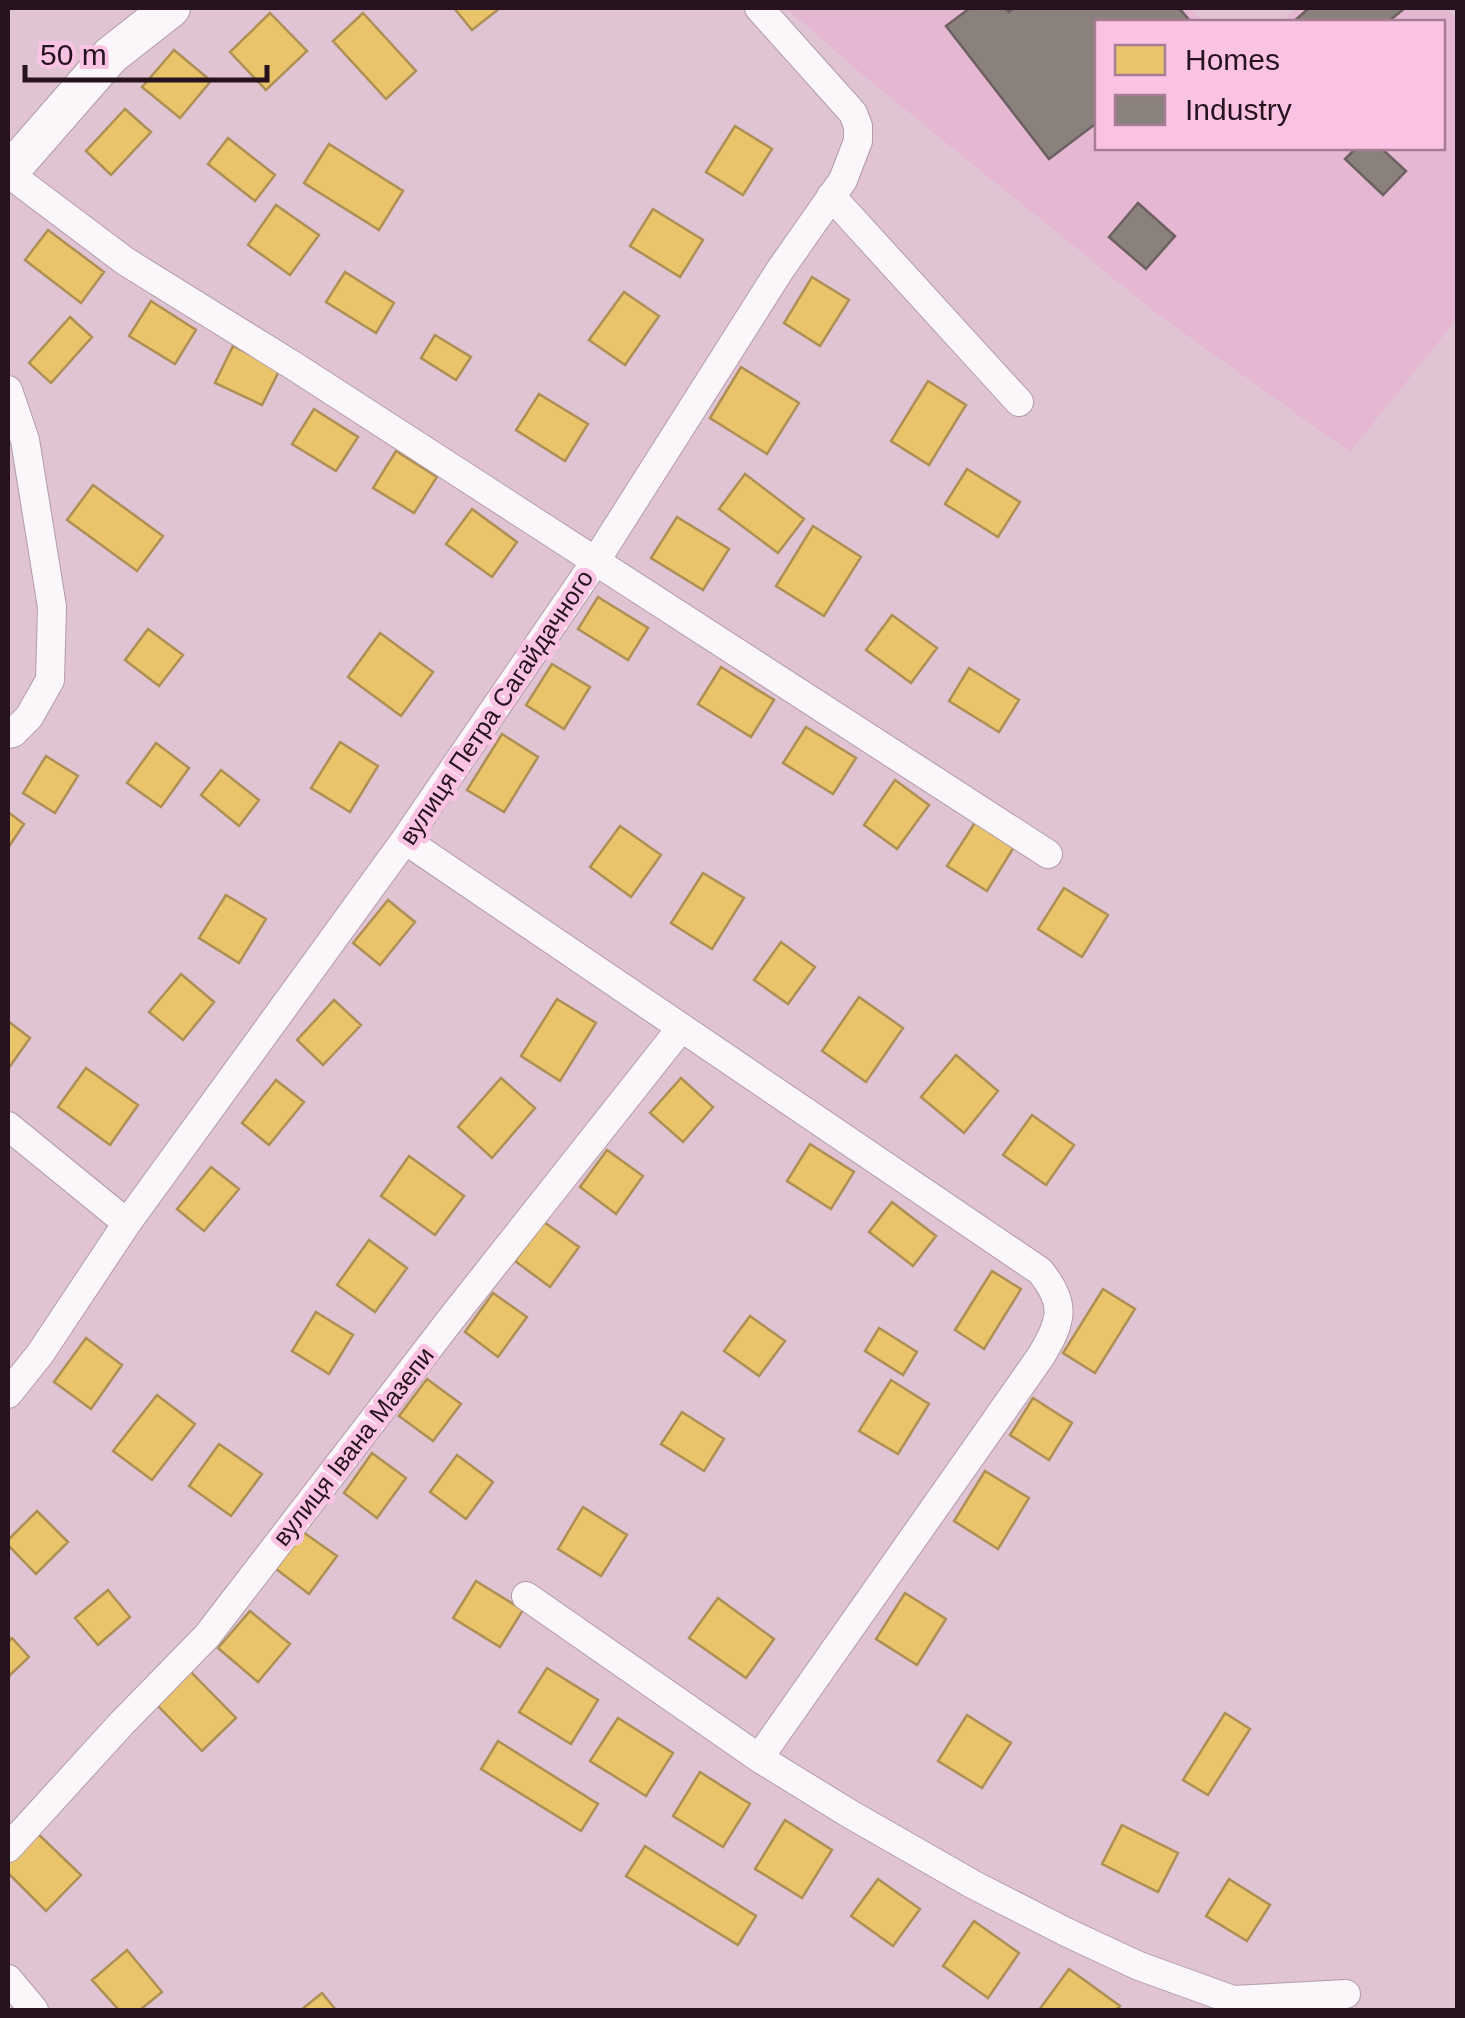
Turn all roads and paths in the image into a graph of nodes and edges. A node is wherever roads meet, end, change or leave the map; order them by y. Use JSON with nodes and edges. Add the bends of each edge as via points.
{"nodes":[{"id":1,"x":171,"y":8,"type":"edge"},
{"id":2,"x":759,"y":8,"type":"edge"},
{"id":3,"x":8,"y":173,"type":"edge"},
{"id":4,"x":831,"y":196,"type":"junction"},
{"id":5,"x":8,"y":390,"type":"edge"},
{"id":6,"x":1019,"y":402,"type":"dead end"},
{"id":7,"x":595,"y":562,"type":"junction"},
{"id":8,"x":8,"y":734,"type":"edge"},
{"id":9,"x":406,"y":840,"type":"junction"},
{"id":10,"x":1048,"y":854,"type":"dead end"},
{"id":11,"x":681,"y":1028,"type":"junction"},
{"id":12,"x":8,"y":1126,"type":"edge"},
{"id":13,"x":127,"y":1222,"type":"junction"},
{"id":14,"x":8,"y":1394,"type":"edge"},
{"id":15,"x":526,"y":1596,"type":"dead end"},
{"id":16,"x":759,"y":1758,"type":"junction"},
{"id":17,"x":8,"y":1848,"type":"edge"},
{"id":18,"x":8,"y":1980,"type":"edge"},
{"id":19,"x":1346,"y":1994,"type":"dead end"},
{"id":20,"x":34,"y":2010,"type":"edge"}],
"edges":[{"from":1,"to":3,"type":"street","via":[[110,55]]},
{"from":2,"to":4,"type":"street","name":"вулиця Петра Сагайдачного","via":[[858,126],[852,160]]},
{"from":3,"to":7,"type":"street","via":[[125,261]]},
{"from":4,"to":6,"type":"street"},
{"from":4,"to":7,"type":"street","name":"вулиця Петра Сагайдачного"},
{"from":5,"to":8,"type":"street","via":[[25,440],[52,607],[50,680],[29,717]]},
{"from":7,"to":9,"type":"street","name":"вулиця Петра Сагайдачного"},
{"from":7,"to":10,"type":"street"},
{"from":9,"to":11,"type":"street"},
{"from":9,"to":13,"type":"street","name":"вулиця Петра Сагайдачного"},
{"from":11,"to":16,"type":"street","via":[[1040,1271],[1060,1303],[1057,1329],[1041,1356]]},
{"from":11,"to":17,"type":"street","name":"вулиця Івана Мазепи","via":[[207,1636]]},
{"from":12,"to":13,"type":"street"},
{"from":13,"to":14,"type":"street","name":"вулиця Петра Сагайдачного"},
{"from":15,"to":16,"type":"street"},
{"from":16,"to":19,"type":"street","via":[[974,1886],[1139,1966],[1233,2000]]},
{"from":18,"to":20,"type":"street"}]}
